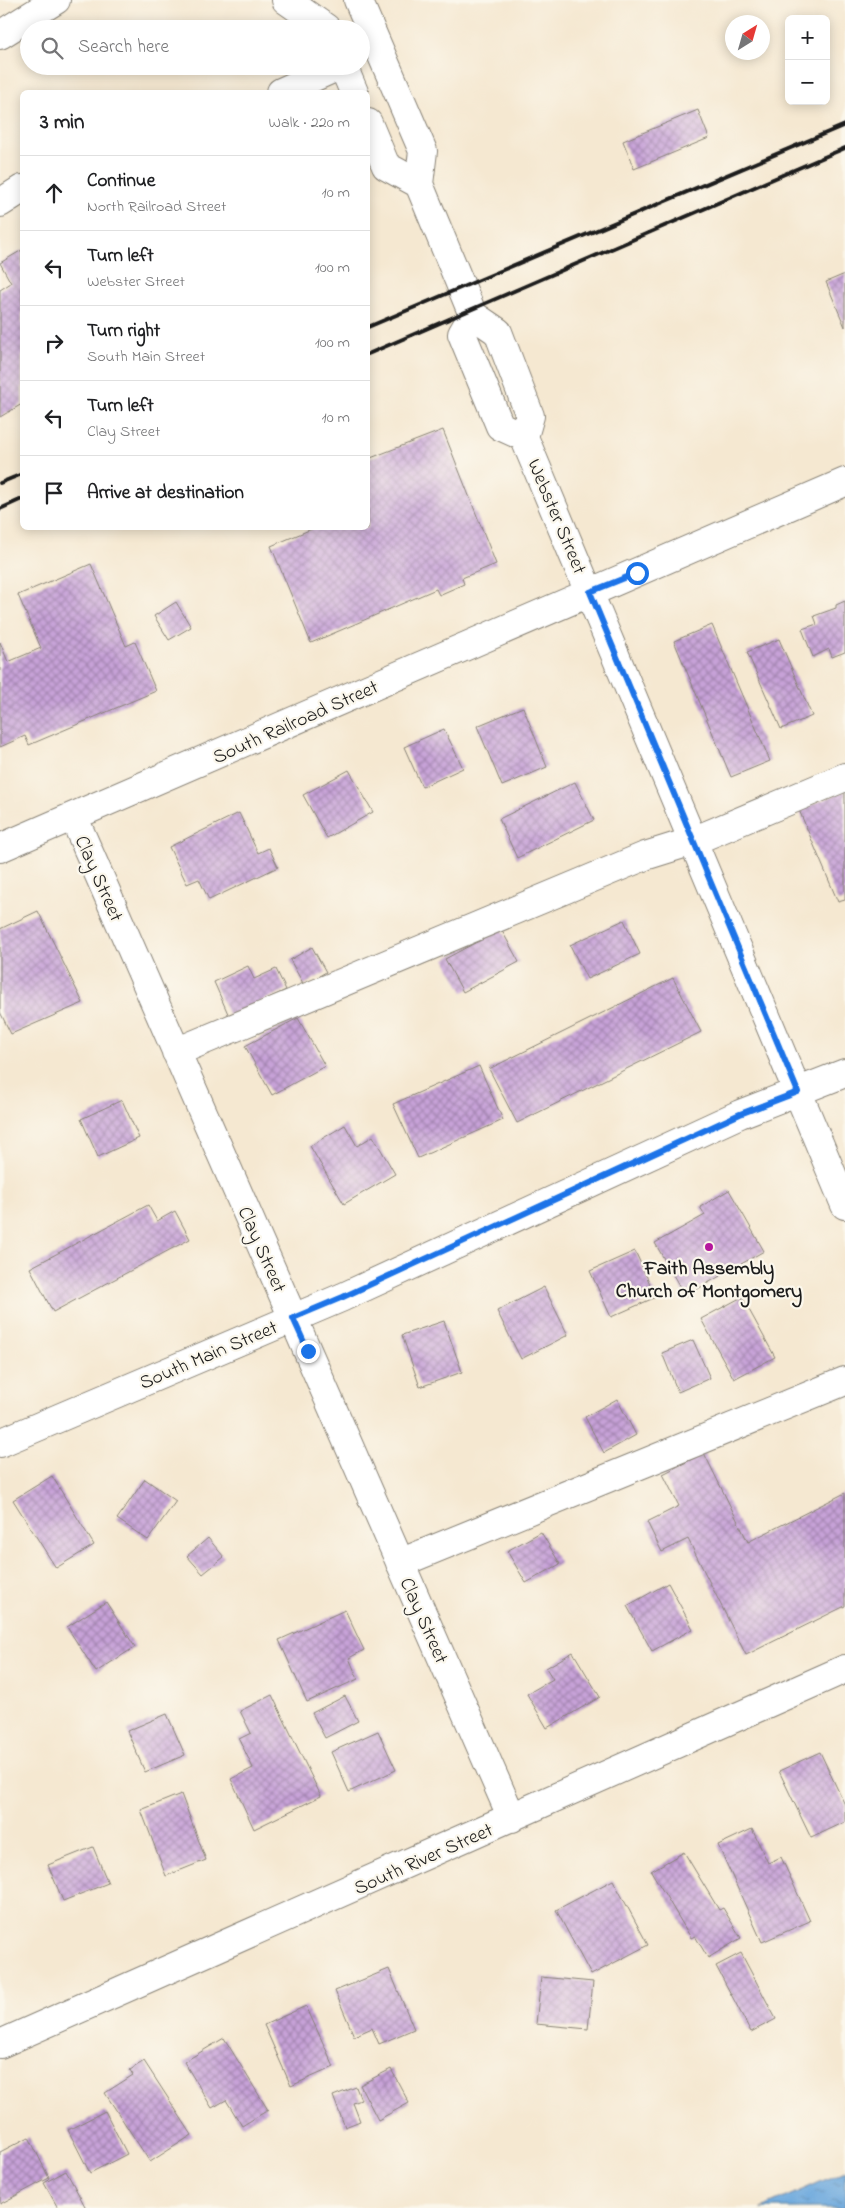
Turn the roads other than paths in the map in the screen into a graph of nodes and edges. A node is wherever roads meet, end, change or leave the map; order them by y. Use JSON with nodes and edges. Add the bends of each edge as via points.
{"nodes":[{"id":1,"x":56,"y":0,"type":"edge"},
{"id":2,"x":286,"y":0,"type":"edge"},
{"id":3,"x":313,"y":0,"type":"edge"},
{"id":4,"x":358,"y":0,"type":"edge"},
{"id":5,"x":24,"y":20,"type":"edge"},
{"id":6,"x":315,"y":20,"type":"edge"},
{"id":7,"x":322,"y":20,"type":"edge"},
{"id":8,"x":367,"y":20,"type":"edge"},
{"id":9,"x":20,"y":22,"type":"edge"},
{"id":10,"x":370,"y":28,"type":"edge"},
{"id":11,"x":0,"y":35,"type":"edge"},
{"id":12,"x":320,"y":75,"type":"edge"},
{"id":13,"x":346,"y":75,"type":"edge"},
{"id":14,"x":286,"y":90,"type":"edge"},
{"id":15,"x":353,"y":90,"type":"edge"},
{"id":16,"x":370,"y":128,"type":"edge"},
{"id":17,"x":419,"y":184,"type":"junction"},
{"id":18,"x":20,"y":190,"type":"edge"},
{"id":19,"x":0,"y":203,"type":"edge"},
{"id":20,"x":845,"y":482,"type":"edge"},
{"id":21,"x":590,"y":592,"type":"junction"},
{"id":22,"x":845,"y":777,"type":"edge"},
{"id":23,"x":74,"y":818,"type":"junction"},
{"id":24,"x":693,"y":841,"type":"junction"},
{"id":25,"x":0,"y":848,"type":"edge"},
{"id":26,"x":176,"y":1052,"type":"junction"},
{"id":27,"x":845,"y":1073,"type":"edge"},
{"id":28,"x":798,"y":1092,"type":"junction"},
{"id":29,"x":845,"y":1205,"type":"edge"},
{"id":30,"x":293,"y":1318,"type":"junction"},
{"id":31,"x":845,"y":1381,"type":"edge"},
{"id":32,"x":0,"y":1443,"type":"edge"},
{"id":33,"x":400,"y":1563,"type":"junction"},
{"id":34,"x":845,"y":1669,"type":"edge"},
{"id":35,"x":512,"y":1818,"type":"junction"},
{"id":36,"x":2,"y":2036,"type":"edge"}],
"edges":[{"from":1,"to":5,"type":"street"},
{"from":2,"to":6,"type":"street"},
{"from":3,"to":7,"type":"street"},
{"from":4,"to":8,"type":"street","name":"Webster Street"},
{"from":9,"to":11,"type":"street"},
{"from":10,"to":17,"type":"street","name":"Webster Street","via":[[423,151]]},
{"from":12,"to":14,"type":"street"},
{"from":13,"to":15,"type":"street"},
{"from":16,"to":17,"type":"street","via":[[386,166]]},
{"from":17,"to":21,"type":"street","name":"Webster Street","via":[[473,315],[462,334],[500,426],[524,437]]},
{"from":18,"to":19,"type":"street"},
{"from":20,"to":21,"type":"street","name":"South Railroad Street"},
{"from":21,"to":23,"type":"street","name":"South Railroad Street"},
{"from":21,"to":24,"type":"street","name":"Webster Street"},
{"from":22,"to":24,"type":"street"},
{"from":23,"to":25,"type":"street","name":"South Railroad Street"},
{"from":23,"to":26,"type":"street","name":"Clay Street"},
{"from":24,"to":26,"type":"street","via":[[645,856]]},
{"from":24,"to":28,"type":"street","name":"Webster Street"},
{"from":26,"to":30,"type":"street","name":"Clay Street"},
{"from":27,"to":28,"type":"street","name":"South Main Street"},
{"from":28,"to":29,"type":"street","name":"Webster Street"},
{"from":28,"to":30,"type":"street","name":"South Main Street","via":[[740,1114]]},
{"from":30,"to":32,"type":"street","name":"South Main Street"},
{"from":30,"to":33,"type":"street","name":"Clay Street"},
{"from":31,"to":33,"type":"street"},
{"from":33,"to":35,"type":"street","name":"Clay Street"},
{"from":34,"to":35,"type":"street","name":"South River Street"},
{"from":35,"to":36,"type":"street","name":"South River Street"}]}
